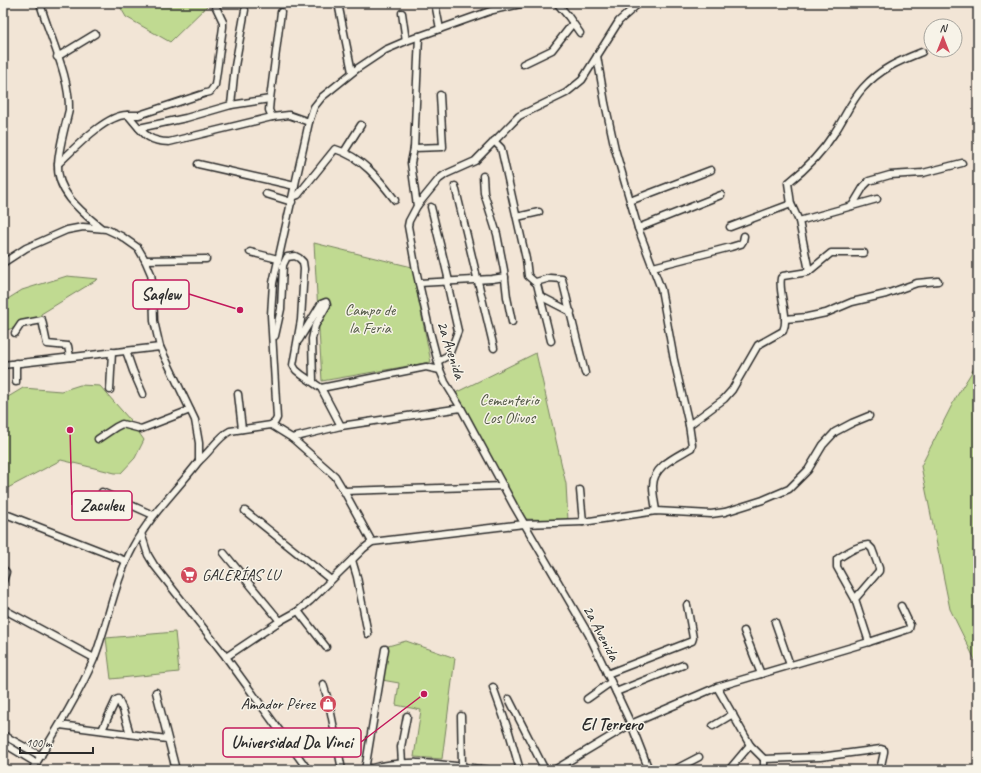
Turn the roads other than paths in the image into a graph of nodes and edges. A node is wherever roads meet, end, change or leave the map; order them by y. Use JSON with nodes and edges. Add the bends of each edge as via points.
{"nodes":[{"id":1,"x":40,"y":3,"type":"edge"},
{"id":2,"x":214,"y":3,"type":"edge"},
{"id":3,"x":338,"y":3,"type":"edge"},
{"id":4,"x":435,"y":3,"type":"edge"},
{"id":5,"x":525,"y":3,"type":"edge"},
{"id":6,"x":557,"y":3,"type":"edge"},
{"id":7,"x":639,"y":3,"type":"edge"},
{"id":8,"x":245,"y":10,"type":"dead end"},
{"id":9,"x":281,"y":12,"type":"dead end"},
{"id":10,"x":402,"y":12,"type":"dead end"},
{"id":11,"x":573,"y":23,"type":"junction"},
{"id":12,"x":440,"y":29,"type":"junction"},
{"id":13,"x":580,"y":33,"type":"dead end"},
{"id":14,"x":96,"y":34,"type":"dead end"},
{"id":15,"x":419,"y":36,"type":"junction"},
{"id":16,"x":406,"y":41,"type":"junction"},
{"id":17,"x":922,"y":52,"type":"dead end"},
{"id":18,"x":597,"y":56,"type":"junction"},
{"id":19,"x":58,"y":57,"type":"junction"},
{"id":20,"x":523,"y":64,"type":"dead end"},
{"id":21,"x":352,"y":72,"type":"junction"},
{"id":22,"x":440,"y":95,"type":"dead end"},
{"id":23,"x":270,"y":99,"type":"junction"},
{"id":24,"x":231,"y":105,"type":"junction"},
{"id":25,"x":128,"y":115,"type":"junction"},
{"id":26,"x":272,"y":117,"type":"junction"},
{"id":27,"x":309,"y":122,"type":"junction"},
{"id":28,"x":361,"y":125,"type":"dead end"},
{"id":29,"x":139,"y":128,"type":"junction"},
{"id":30,"x":494,"y":141,"type":"junction"},
{"id":31,"x":414,"y":148,"type":"junction"},
{"id":32,"x":344,"y":152,"type":"junction"},
{"id":33,"x":58,"y":164,"type":"junction"},
{"id":34,"x":198,"y":164,"type":"dead end"},
{"id":35,"x":962,"y":164,"type":"dead end"},
{"id":36,"x":711,"y":170,"type":"dead end"},
{"id":37,"x":483,"y":176,"type":"dead end"},
{"id":38,"x":295,"y":186,"type":"junction"},
{"id":39,"x":455,"y":186,"type":"dead end"},
{"id":40,"x":266,"y":194,"type":"dead end"},
{"id":41,"x":721,"y":195,"type":"dead end"},
{"id":42,"x":292,"y":200,"type":"junction"},
{"id":43,"x":395,"y":200,"type":"dead end"},
{"id":44,"x":877,"y":200,"type":"dead end"},
{"id":45,"x":630,"y":201,"type":"junction"},
{"id":46,"x":791,"y":204,"type":"junction"},
{"id":47,"x":417,"y":206,"type":"junction"},
{"id":48,"x":852,"y":206,"type":"junction"},
{"id":49,"x":431,"y":207,"type":"dead end"},
{"id":50,"x":539,"y":212,"type":"dead end"},
{"id":51,"x":517,"y":217,"type":"junction"},
{"id":52,"x":799,"y":221,"type":"junction"},
{"id":53,"x":730,"y":227,"type":"dead end"},
{"id":54,"x":101,"y":228,"type":"junction"},
{"id":55,"x":638,"y":228,"type":"junction"},
{"id":56,"x":744,"y":236,"type":"dead end"},
{"id":57,"x":250,"y":252,"type":"dead end"},
{"id":58,"x":864,"y":253,"type":"dead end"},
{"id":59,"x":206,"y":259,"type":"dead end"},
{"id":60,"x":278,"y":259,"type":"junction"},
{"id":61,"x":145,"y":260,"type":"junction"},
{"id":62,"x":3,"y":263,"type":"edge"},
{"id":63,"x":653,"y":267,"type":"junction"},
{"id":64,"x":810,"y":271,"type":"junction"},
{"id":65,"x":505,"y":277,"type":"junction"},
{"id":66,"x":478,"y":280,"type":"junction"},
{"id":67,"x":938,"y":281,"type":"dead end"},
{"id":68,"x":448,"y":282,"type":"junction"},
{"id":69,"x":536,"y":282,"type":"junction"},
{"id":70,"x":419,"y":283,"type":"junction"},
{"id":71,"x":540,"y":296,"type":"junction"},
{"id":72,"x":571,"y":312,"type":"junction"},
{"id":73,"x":785,"y":319,"type":"junction"},
{"id":74,"x":512,"y":322,"type":"dead end"},
{"id":75,"x":15,"y":333,"type":"dead end"},
{"id":76,"x":551,"y":341,"type":"dead end"},
{"id":77,"x":297,"y":345,"type":"junction"},
{"id":78,"x":160,"y":347,"type":"junction"},
{"id":79,"x":272,"y":348,"type":"junction"},
{"id":80,"x":494,"y":348,"type":"dead end"},
{"id":81,"x":126,"y":351,"type":"junction"},
{"id":82,"x":112,"y":352,"type":"junction"},
{"id":83,"x":70,"y":357,"type":"junction"},
{"id":84,"x":438,"y":361,"type":"junction"},
{"id":85,"x":16,"y":363,"type":"junction"},
{"id":86,"x":3,"y":365,"type":"edge"},
{"id":87,"x":440,"y":370,"type":"junction"},
{"id":88,"x":585,"y":373,"type":"dead end"},
{"id":89,"x":16,"y":382,"type":"dead end"},
{"id":90,"x":313,"y":382,"type":"junction"},
{"id":91,"x":321,"y":388,"type":"junction"},
{"id":92,"x":110,"y":390,"type":"dead end"},
{"id":93,"x":144,"y":394,"type":"dead end"},
{"id":94,"x":238,"y":394,"type":"dead end"},
{"id":95,"x":461,"y":408,"type":"junction"},
{"id":96,"x":190,"y":410,"type":"junction"},
{"id":97,"x":869,"y":416,"type":"dead end"},
{"id":98,"x":271,"y":425,"type":"junction"},
{"id":99,"x":689,"y":425,"type":"junction"},
{"id":100,"x":341,"y":426,"type":"junction"},
{"id":101,"x":242,"y":429,"type":"junction"},
{"id":102,"x":292,"y":438,"type":"junction"},
{"id":103,"x":98,"y":439,"type":"dead end"},
{"id":104,"x":199,"y":461,"type":"junction"},
{"id":105,"x":504,"y":486,"type":"junction"},
{"id":106,"x":580,"y":490,"type":"dead end"},
{"id":107,"x":344,"y":491,"type":"junction"},
{"id":108,"x":102,"y":492,"type":"dead end"},
{"id":109,"x":245,"y":511,"type":"dead end"},
{"id":110,"x":656,"y":511,"type":"junction"},
{"id":111,"x":3,"y":512,"type":"edge"},
{"id":112,"x":153,"y":516,"type":"junction"},
{"id":113,"x":583,"y":522,"type":"junction"},
{"id":114,"x":524,"y":524,"type":"junction"},
{"id":115,"x":141,"y":533,"type":"junction"},
{"id":116,"x":372,"y":542,"type":"junction"},
{"id":117,"x":224,"y":553,"type":"dead end"},
{"id":118,"x":352,"y":560,"type":"junction"},
{"id":119,"x":126,"y":561,"type":"junction"},
{"id":120,"x":3,"y":569,"type":"edge"},
{"id":121,"x":331,"y":580,"type":"junction"},
{"id":122,"x":3,"y":581,"type":"edge"},
{"id":123,"x":854,"y":599,"type":"junction"},
{"id":124,"x":687,"y":605,"type":"dead end"},
{"id":125,"x":901,"y":606,"type":"dead end"},
{"id":126,"x":3,"y":609,"type":"edge"},
{"id":127,"x":298,"y":611,"type":"junction"},
{"id":128,"x":280,"y":621,"type":"junction"},
{"id":129,"x":775,"y":622,"type":"dead end"},
{"id":130,"x":744,"y":632,"type":"dead end"},
{"id":131,"x":368,"y":634,"type":"dead end"},
{"id":132,"x":868,"y":642,"type":"junction"},
{"id":133,"x":326,"y":647,"type":"dead end"},
{"id":134,"x":385,"y":649,"type":"dead end"},
{"id":135,"x":226,"y":657,"type":"junction"},
{"id":136,"x":94,"y":658,"type":"junction"},
{"id":137,"x":683,"y":665,"type":"dead end"},
{"id":138,"x":790,"y":665,"type":"junction"},
{"id":139,"x":607,"y":674,"type":"junction"},
{"id":140,"x":761,"y":674,"type":"junction"},
{"id":141,"x":611,"y":682,"type":"junction"},
{"id":142,"x":323,"y":684,"type":"dead end"},
{"id":143,"x":493,"y":687,"type":"dead end"},
{"id":144,"x":718,"y":687,"type":"junction"},
{"id":145,"x":156,"y":692,"type":"dead end"},
{"id":146,"x":616,"y":692,"type":"junction"},
{"id":147,"x":509,"y":699,"type":"dead end"},
{"id":148,"x":587,"y":699,"type":"dead end"},
{"id":149,"x":733,"y":714,"type":"junction"},
{"id":150,"x":407,"y":716,"type":"dead end"},
{"id":151,"x":461,"y":716,"type":"dead end"},
{"id":152,"x":632,"y":724,"type":"junction"},
{"id":153,"x":60,"y":725,"type":"junction"},
{"id":154,"x":712,"y":726,"type":"dead end"},
{"id":155,"x":102,"y":730,"type":"junction"},
{"id":156,"x":130,"y":734,"type":"junction"},
{"id":157,"x":3,"y":735,"type":"edge"},
{"id":158,"x":167,"y":739,"type":"junction"},
{"id":159,"x":3,"y":743,"type":"edge"},
{"id":160,"x":750,"y":745,"type":"junction"},
{"id":161,"x":41,"y":756,"type":"junction"},
{"id":162,"x":699,"y":756,"type":"dead end"},
{"id":163,"x":764,"y":759,"type":"junction"},
{"id":164,"x":36,"y":763,"type":"junction"},
{"id":165,"x":402,"y":763,"type":"junction"},
{"id":166,"x":462,"y":766,"type":"junction"},
{"id":167,"x":32,"y":770,"type":"edge"},
{"id":168,"x":176,"y":770,"type":"edge"},
{"id":169,"x":308,"y":770,"type":"edge"},
{"id":170,"x":342,"y":770,"type":"edge"},
{"id":171,"x":365,"y":770,"type":"edge"},
{"id":172,"x":486,"y":770,"type":"edge"},
{"id":173,"x":520,"y":770,"type":"edge"},
{"id":174,"x":545,"y":770,"type":"edge"},
{"id":175,"x":554,"y":770,"type":"edge"},
{"id":176,"x":649,"y":770,"type":"edge"},
{"id":177,"x":674,"y":770,"type":"edge"},
{"id":178,"x":729,"y":770,"type":"edge"},
{"id":179,"x":764,"y":770,"type":"edge"},
{"id":180,"x":880,"y":770,"type":"edge"}],
"edges":[{"from":1,"to":19,"type":"street"},
{"from":2,"to":25,"type":"street","via":[[223,27],[215,85],[212,90],[139,115]]},
{"from":3,"to":21,"type":"street"},
{"from":4,"to":12,"type":"street"},
{"from":5,"to":12,"type":"street","via":[[493,10]]},
{"from":6,"to":11,"type":"street"},
{"from":7,"to":18,"type":"street","name":"2a Avenida","via":[[619,21]]},
{"from":8,"to":24,"type":"street"},
{"from":9,"to":23,"type":"street"},
{"from":10,"to":16,"type":"street"},
{"from":11,"to":13,"type":"street"},
{"from":11,"to":20,"type":"street","via":[[552,50]]},
{"from":12,"to":15,"type":"street"},
{"from":14,"to":19,"type":"street"},
{"from":15,"to":16,"type":"street"},
{"from":15,"to":31,"type":"street"},
{"from":16,"to":21,"type":"street","via":[[385,50]]},
{"from":17,"to":46,"type":"street","via":[[894,63],[863,88],[815,159],[788,183]]},
{"from":18,"to":30,"type":"street","name":"2a Avenida","via":[[582,80],[566,93],[519,116]]},
{"from":18,"to":45,"type":"street","via":[[605,103]]},
{"from":19,"to":33,"type":"street","via":[[69,110]]},
{"from":21,"to":27,"type":"street","via":[[322,97],[314,107]]},
{"from":22,"to":31,"type":"street","via":[[443,147]]},
{"from":23,"to":24,"type":"street"},
{"from":23,"to":26,"type":"street","via":[[269,110]]},
{"from":24,"to":29,"type":"street"},
{"from":25,"to":29,"type":"street"},
{"from":25,"to":33,"type":"street","via":[[120,115],[89,134]]},
{"from":26,"to":27,"type":"street","via":[[288,115]]},
{"from":26,"to":29,"type":"street","via":[[169,142],[148,138]]},
{"from":27,"to":38,"type":"street"},
{"from":28,"to":32,"type":"street"},
{"from":30,"to":47,"type":"street","name":"2a Avenida","via":[[475,161],[439,179]]},
{"from":30,"to":51,"type":"street","via":[[502,148]]},
{"from":31,"to":47,"type":"street","via":[[411,163]]},
{"from":32,"to":42,"type":"street","via":[[334,150],[298,196]]},
{"from":32,"to":43,"type":"street","via":[[375,174]]},
{"from":33,"to":54,"type":"street","via":[[59,178],[67,194],[83,213]]},
{"from":34,"to":38,"type":"street"},
{"from":35,"to":48,"type":"street","via":[[923,173],[890,174],[869,181]]},
{"from":36,"to":45,"type":"street"},
{"from":37,"to":65,"type":"street","via":[[484,193]]},
{"from":38,"to":42,"type":"street"},
{"from":39,"to":66,"type":"street"},
{"from":40,"to":42,"type":"street"},
{"from":41,"to":55,"type":"street"},
{"from":42,"to":60,"type":"street"},
{"from":44,"to":48,"type":"street"},
{"from":45,"to":55,"type":"street"},
{"from":46,"to":52,"type":"street"},
{"from":46,"to":53,"type":"street"},
{"from":47,"to":70,"type":"street","name":"2a Avenida","via":[[408,226]]},
{"from":48,"to":52,"type":"street"},
{"from":49,"to":68,"type":"street"},
{"from":50,"to":51,"type":"street"},
{"from":51,"to":69,"type":"street","via":[[528,278]]},
{"from":52,"to":64,"type":"street"},
{"from":54,"to":61,"type":"street","via":[[121,236],[138,248]]},
{"from":54,"to":62,"type":"street","via":[[67,230],[26,248]]},
{"from":55,"to":63,"type":"street"},
{"from":56,"to":63,"type":"street","via":[[741,244],[731,248]]},
{"from":57,"to":60,"type":"street"},
{"from":58,"to":64,"type":"street","via":[[831,254]]},
{"from":59,"to":61,"type":"street"},
{"from":60,"to":79,"type":"street","via":[[273,283]]},
{"from":61,"to":78,"type":"street","via":[[153,287],[154,321]]},
{"from":63,"to":99,"type":"street","via":[[661,289]]},
{"from":64,"to":73,"type":"street","via":[[781,278]]},
{"from":65,"to":66,"type":"street"},
{"from":65,"to":74,"type":"street"},
{"from":66,"to":68,"type":"street"},
{"from":66,"to":80,"type":"street"},
{"from":67,"to":73,"type":"street","via":[[917,283],[852,302],[826,313]]},
{"from":68,"to":70,"type":"street"},
{"from":68,"to":84,"type":"street","via":[[458,331],[449,355]]},
{"from":69,"to":71,"type":"street"},
{"from":69,"to":72,"type":"street","via":[[550,278],[562,279]]},
{"from":70,"to":84,"type":"street","name":"2a Avenida"},
{"from":71,"to":72,"type":"street"},
{"from":71,"to":76,"type":"street"},
{"from":72,"to":88,"type":"street"},
{"from":73,"to":99,"type":"street","via":[[783,331],[758,346],[724,399]]},
{"from":75,"to":83,"type":"street","via":[[21,324],[42,320],[47,344],[68,346]]},
{"from":77,"to":79,"type":"street","via":[[304,269],[299,258],[290,256],[283,265],[281,309]]},
{"from":77,"to":90,"type":"street","via":[[293,365]]},
{"from":77,"to":90,"type":"street","via":[[321,304],[326,302],[312,339]]},
{"from":78,"to":81,"type":"street"},
{"from":78,"to":96,"type":"street"},
{"from":79,"to":98,"type":"street","via":[[277,418]]},
{"from":81,"to":82,"type":"street"},
{"from":81,"to":93,"type":"street"},
{"from":82,"to":83,"type":"street"},
{"from":82,"to":92,"type":"street"},
{"from":83,"to":85,"type":"street"},
{"from":84,"to":87,"type":"street","name":"2a Avenida"},
{"from":85,"to":86,"type":"street"},
{"from":85,"to":89,"type":"street"},
{"from":87,"to":91,"type":"street","via":[[426,367]]},
{"from":87,"to":95,"type":"street","name":"2a Avenida"},
{"from":90,"to":91,"type":"street"},
{"from":91,"to":100,"type":"street"},
{"from":94,"to":101,"type":"street"},
{"from":95,"to":100,"type":"street"},
{"from":95,"to":105,"type":"street","name":"2a Avenida"},
{"from":96,"to":103,"type":"street","via":[[141,429],[122,424]]},
{"from":96,"to":104,"type":"street","via":[[195,420]]},
{"from":97,"to":110,"type":"street","via":[[835,432],[823,445],[808,470],[789,489],[725,512],[711,514]]},
{"from":98,"to":101,"type":"street"},
{"from":98,"to":102,"type":"street"},
{"from":99,"to":110,"type":"street","via":[[691,448],[666,463],[656,476],[653,485]]},
{"from":100,"to":102,"type":"street"},
{"from":101,"to":104,"type":"street","via":[[225,433]]},
{"from":102,"to":107,"type":"street","via":[[335,476]]},
{"from":104,"to":112,"type":"street"},
{"from":105,"to":107,"type":"street"},
{"from":105,"to":114,"type":"street","name":"2a Avenida"},
{"from":106,"to":113,"type":"street"},
{"from":107,"to":116,"type":"street"},
{"from":108,"to":112,"type":"street"},
{"from":109,"to":121,"type":"street"},
{"from":110,"to":113,"type":"street"},
{"from":111,"to":119,"type":"street"},
{"from":112,"to":115,"type":"street"},
{"from":113,"to":114,"type":"street"},
{"from":114,"to":116,"type":"street"},
{"from":114,"to":139,"type":"street","name":"2a Avenida","via":[[589,635]]},
{"from":115,"to":119,"type":"street"},
{"from":115,"to":135,"type":"street","via":[[154,565]]},
{"from":116,"to":118,"type":"street"},
{"from":117,"to":128,"type":"street"},
{"from":118,"to":121,"type":"street"},
{"from":118,"to":131,"type":"street"},
{"from":119,"to":136,"type":"street"},
{"from":120,"to":122,"type":"street","via":[[6,574]]},
{"from":121,"to":127,"type":"street"},
{"from":123,"to":123,"type":"street","via":[[879,571],[872,549],[868,545],[851,550],[837,559],[837,567]]},
{"from":123,"to":132,"type":"street"},
{"from":124,"to":139,"type":"street","via":[[692,641]]},
{"from":125,"to":132,"type":"street","via":[[910,625],[909,629]]},
{"from":126,"to":136,"type":"street"},
{"from":127,"to":128,"type":"street"},
{"from":127,"to":133,"type":"street"},
{"from":128,"to":135,"type":"street"},
{"from":129,"to":138,"type":"street"},
{"from":130,"to":140,"type":"street"},
{"from":132,"to":138,"type":"street"},
{"from":134,"to":171,"type":"street"},
{"from":135,"to":169,"type":"street"},
{"from":136,"to":153,"type":"street"},
{"from":137,"to":146,"type":"street"},
{"from":138,"to":140,"type":"street"},
{"from":139,"to":141,"type":"street","name":"2a Avenida"},
{"from":140,"to":144,"type":"street"},
{"from":141,"to":146,"type":"street","name":"2a Avenida"},
{"from":141,"to":148,"type":"street"},
{"from":142,"to":170,"type":"street"},
{"from":143,"to":173,"type":"street"},
{"from":144,"to":149,"type":"street"},
{"from":144,"to":152,"type":"street"},
{"from":145,"to":158,"type":"street"},
{"from":146,"to":152,"type":"street","name":"2a Avenida"},
{"from":147,"to":174,"type":"street"},
{"from":149,"to":154,"type":"street"},
{"from":149,"to":160,"type":"street"},
{"from":150,"to":165,"type":"street","via":[[401,747]]},
{"from":151,"to":166,"type":"street"},
{"from":152,"to":175,"type":"street"},
{"from":152,"to":176,"type":"street","name":"2a Avenida"},
{"from":153,"to":155,"type":"street"},
{"from":153,"to":161,"type":"street"},
{"from":155,"to":156,"type":"street"},
{"from":155,"to":156,"type":"street","via":[[118,700]]},
{"from":156,"to":158,"type":"street"},
{"from":157,"to":161,"type":"street"},
{"from":158,"to":168,"type":"street"},
{"from":159,"to":164,"type":"street"},
{"from":160,"to":163,"type":"street"},
{"from":160,"to":178,"type":"street"},
{"from":161,"to":164,"type":"street"},
{"from":162,"to":177,"type":"street"},
{"from":163,"to":179,"type":"street"},
{"from":163,"to":180,"type":"street","via":[[820,757],[881,749],[884,752]]},
{"from":164,"to":167,"type":"street"},
{"from":165,"to":166,"type":"street"},
{"from":165,"to":171,"type":"street"},
{"from":166,"to":172,"type":"street"}]}
